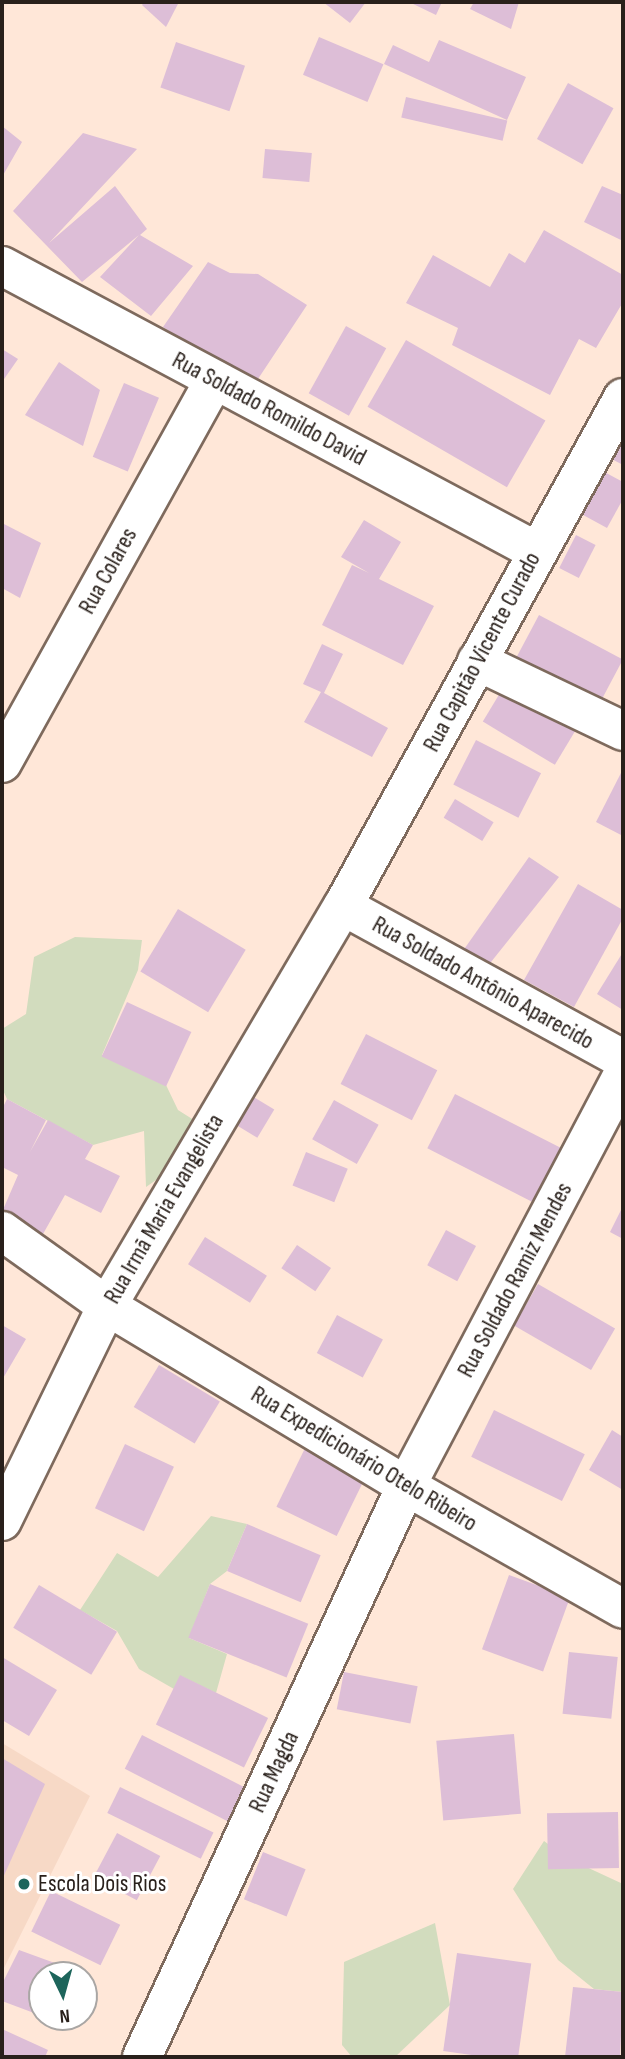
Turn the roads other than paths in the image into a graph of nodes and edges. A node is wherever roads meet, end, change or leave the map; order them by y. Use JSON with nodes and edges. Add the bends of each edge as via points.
{"nodes":[{"id":1,"x":2,"y":266,"type":"edge"},
{"id":2,"x":214,"y":380,"type":"junction"},
{"id":3,"x":623,"y":398,"type":"edge"},
{"id":4,"x":536,"y":551,"type":"junction"},
{"id":5,"x":477,"y":661,"type":"junction"},
{"id":6,"x":623,"y":732,"type":"edge"},
{"id":7,"x":2,"y":763,"type":"edge"},
{"id":8,"x":343,"y":906,"type":"junction"},
{"id":9,"x":623,"y":1059,"type":"edge"},
{"id":10,"x":623,"y":1074,"type":"edge"},
{"id":11,"x":2,"y":1231,"type":"edge"},
{"id":12,"x":107,"y":1306,"type":"junction"},
{"id":13,"x":406,"y":1486,"type":"junction"},
{"id":14,"x":2,"y":1521,"type":"edge"},
{"id":15,"x":623,"y":1609,"type":"edge"},
{"id":16,"x":142,"y":2057,"type":"edge"}],
"edges":[{"from":1,"to":2,"type":"street","name":"Rua Soldado Romildo David"},
{"from":2,"to":4,"type":"street","name":"Rua Soldado Romildo David"},
{"from":2,"to":7,"type":"street","name":"Rua Colares"},
{"from":3,"to":4,"type":"street","name":"Rua Capitão Vicente Curado"},
{"from":4,"to":5,"type":"street","name":"Rua Capitão Vicente Curado"},
{"from":5,"to":6,"type":"street"},
{"from":5,"to":8,"type":"street","name":"Rua Capitão Vicente Curado"},
{"from":8,"to":9,"type":"street","name":"Rua Soldado Antônio Aparecido"},
{"from":8,"to":12,"type":"street","name":"Rua Irmã Maria Evangelista"},
{"from":10,"to":13,"type":"street","name":"Rua Soldado Ramiz Mendes"},
{"from":11,"to":12,"type":"street"},
{"from":12,"to":13,"type":"street","name":"Rua Expedicionário Otelo Ribeiro"},
{"from":12,"to":14,"type":"street","name":"Rua Irmã Maria Evangelista"},
{"from":13,"to":15,"type":"street","name":"Rua Expedicionário Otelo Ribeiro"},
{"from":13,"to":16,"type":"street","name":"Rua Magda"}]}
